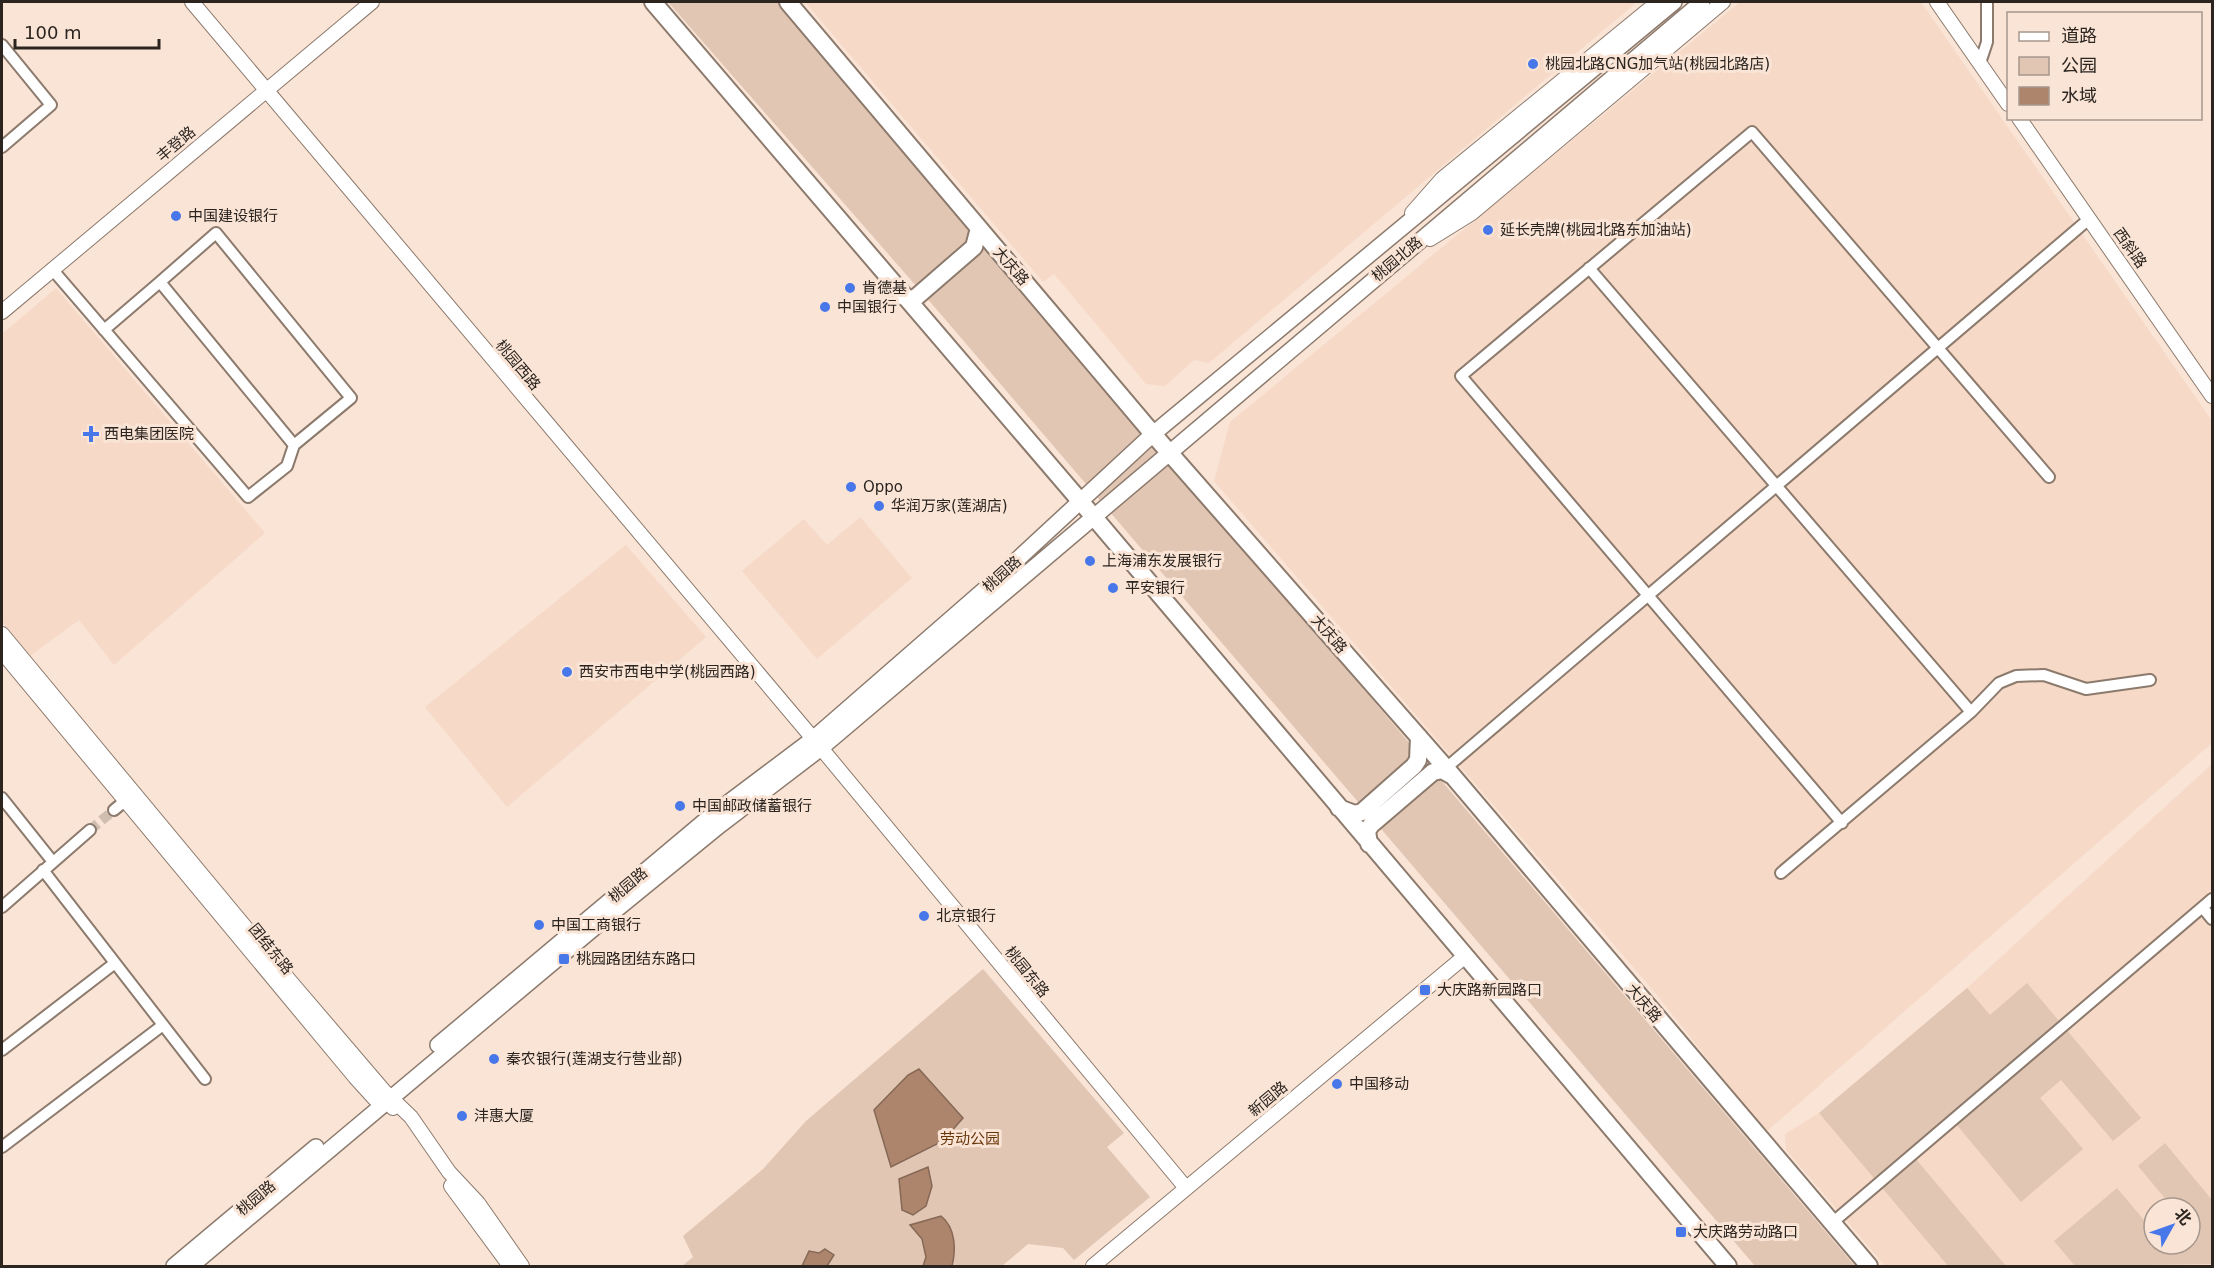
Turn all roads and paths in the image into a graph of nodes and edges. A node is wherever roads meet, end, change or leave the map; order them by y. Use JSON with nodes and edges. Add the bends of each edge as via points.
{"nodes":[{"id":1,"x":192,"y":2,"type":"edge"},
{"id":2,"x":372,"y":2,"type":"edge"},
{"id":3,"x":653,"y":2,"type":"edge"},
{"id":4,"x":788,"y":2,"type":"edge"},
{"id":5,"x":1658,"y":2,"type":"edge"},
{"id":6,"x":1674,"y":2,"type":"edge"},
{"id":7,"x":1702,"y":2,"type":"edge"},
{"id":8,"x":1723,"y":2,"type":"edge"},
{"id":9,"x":1937,"y":2,"type":"edge"},
{"id":10,"x":1987,"y":2,"type":"edge"},
{"id":11,"x":2,"y":45,"type":"edge"},
{"id":12,"x":1980,"y":63,"type":"junction"},
{"id":13,"x":266,"y":91,"type":"junction"},
{"id":14,"x":2007,"y":103,"type":"edge"},
{"id":15,"x":2020,"y":120,"type":"edge"},
{"id":16,"x":2,"y":147,"type":"edge"},
{"id":17,"x":2089,"y":219,"type":"junction"},
{"id":18,"x":979,"y":228,"type":"junction"},
{"id":19,"x":1388,"y":239,"type":"junction"},
{"id":20,"x":995,"y":248,"type":"junction"},
{"id":21,"x":1391,"y":264,"type":"junction"},
{"id":22,"x":1589,"y":268,"type":"junction"},
{"id":23,"x":52,"y":270,"type":"junction"},
{"id":24,"x":160,"y":282,"type":"junction"},
{"id":25,"x":904,"y":297,"type":"junction"},
{"id":26,"x":2,"y":312,"type":"edge"},
{"id":27,"x":917,"y":313,"type":"junction"},
{"id":28,"x":104,"y":330,"type":"junction"},
{"id":29,"x":1938,"y":347,"type":"junction"},
{"id":30,"x":2212,"y":396,"type":"edge"},
{"id":31,"x":1153,"y":434,"type":"junction"},
{"id":32,"x":294,"y":445,"type":"junction"},
{"id":33,"x":1170,"y":450,"type":"junction"},
{"id":34,"x":2049,"y":477,"type":"dead end"},
{"id":35,"x":1776,"y":486,"type":"junction"},
{"id":36,"x":1082,"y":503,"type":"junction"},
{"id":37,"x":1093,"y":516,"type":"junction"},
{"id":38,"x":1648,"y":595,"type":"junction"},
{"id":39,"x":2,"y":634,"type":"edge"},
{"id":40,"x":2,"y":652,"type":"edge"},
{"id":41,"x":2150,"y":680,"type":"dead end"},
{"id":42,"x":1971,"y":712,"type":"junction"},
{"id":43,"x":1419,"y":737,"type":"junction"},
{"id":44,"x":817,"y":744,"type":"junction"},
{"id":45,"x":1448,"y":771,"type":"junction"},
{"id":46,"x":2,"y":798,"type":"edge"},
{"id":47,"x":126,"y":800,"type":"junction"},
{"id":48,"x":1338,"y":808,"type":"junction"},
{"id":49,"x":114,"y":810,"type":"tunnel mouth"},
{"id":50,"x":1842,"y":823,"type":"junction"},
{"id":51,"x":90,"y":830,"type":"tunnel mouth"},
{"id":52,"x":1369,"y":844,"type":"junction"},
{"id":53,"x":53,"y":861,"type":"junction"},
{"id":54,"x":43,"y":870,"type":"junction"},
{"id":55,"x":1781,"y":873,"type":"dead end"},
{"id":56,"x":2212,"y":899,"type":"edge"},
{"id":57,"x":2,"y":908,"type":"edge"},
{"id":58,"x":2203,"y":908,"type":"junction"},
{"id":59,"x":2212,"y":919,"type":"edge"},
{"id":60,"x":1464,"y":957,"type":"junction"},
{"id":61,"x":115,"y":963,"type":"junction"},
{"id":62,"x":163,"y":1025,"type":"junction"},
{"id":63,"x":2,"y":1050,"type":"edge"},
{"id":64,"x":204,"y":1079,"type":"dead end"},
{"id":65,"x":385,"y":1097,"type":"junction"},
{"id":66,"x":2,"y":1147,"type":"edge"},
{"id":67,"x":1186,"y":1188,"type":"junction"},
{"id":68,"x":1832,"y":1223,"type":"junction"},
{"id":69,"x":174,"y":1266,"type":"edge"},
{"id":70,"x":191,"y":1266,"type":"edge"},
{"id":71,"x":510,"y":1266,"type":"edge"},
{"id":72,"x":522,"y":1266,"type":"edge"},
{"id":73,"x":1093,"y":1266,"type":"edge"},
{"id":74,"x":1728,"y":1266,"type":"edge"},
{"id":75,"x":1869,"y":1266,"type":"edge"}],
"edges":[{"from":1,"to":13,"type":"street","name":"桃园西路"},
{"from":2,"to":13,"type":"street","name":"丰登路"},
{"from":3,"to":25,"type":"main road"},
{"from":4,"to":18,"type":"main road","name":"大庆路"},
{"from":5,"to":19,"type":"street","via":[[1442,179]]},
{"from":6,"to":19,"type":"main road","name":"桃园北路"},
{"from":7,"to":21,"type":"main road","name":"桃园北路"},
{"from":8,"to":21,"type":"street","via":[[1472,213]]},
{"from":9,"to":12,"type":"street"},
{"from":10,"to":12,"type":"street","via":[[1987,42]]},
{"from":11,"to":16,"type":"street","via":[[51,105]]},
{"from":12,"to":14,"type":"street"},
{"from":13,"to":23,"type":"street","name":"丰登路"},
{"from":13,"to":44,"type":"street","name":"桃园西路"},
{"from":15,"to":17,"type":"street","name":"西斜路"},
{"from":17,"to":29,"type":"street"},
{"from":17,"to":30,"type":"street","name":"西斜路"},
{"from":18,"to":20,"type":"main road","name":"大庆路"},
{"from":18,"to":25,"type":"main road","via":[[974,247],[914,299]]},
{"from":19,"to":31,"type":"main road","name":"桃园北路"},
{"from":20,"to":27,"type":"main road","via":[[986,246],[979,250],[918,303]]},
{"from":20,"to":31,"type":"main road","name":"大庆路"},
{"from":21,"to":33,"type":"main road","name":"桃园北路"},
{"from":22,"to":29,"type":"street","via":[[1752,132]]},
{"from":22,"to":35,"type":"street"},
{"from":22,"to":38,"type":"street","via":[[1461,376]]},
{"from":23,"to":26,"type":"street","name":"丰登路"},
{"from":23,"to":28,"type":"street"},
{"from":24,"to":28,"type":"street"},
{"from":24,"to":32,"type":"street"},
{"from":24,"to":32,"type":"street","via":[[216,233],[351,398]]},
{"from":25,"to":27,"type":"main road"},
{"from":27,"to":36,"type":"main road"},
{"from":28,"to":32,"type":"street","via":[[248,497],[287,466]]},
{"from":29,"to":34,"type":"street"},
{"from":29,"to":35,"type":"street"},
{"from":31,"to":33,"type":"main road","name":"大庆路"},
{"from":31,"to":36,"type":"main road","name":"桃园北路"},
{"from":33,"to":37,"type":"main road","name":"桃园北路"},
{"from":33,"to":43,"type":"main road","name":"大庆路"},
{"from":35,"to":38,"type":"street"},
{"from":35,"to":42,"type":"street"},
{"from":36,"to":37,"type":"main road"},
{"from":36,"to":44,"type":"main road","name":"桃园路"},
{"from":37,"to":44,"type":"main road","name":"桃园路"},
{"from":37,"to":48,"type":"main road"},
{"from":38,"to":45,"type":"street"},
{"from":38,"to":50,"type":"street"},
{"from":39,"to":65,"type":"street"},
{"from":40,"to":47,"type":"street","name":"团结东路"},
{"from":41,"to":42,"type":"street","via":[[2086,689],[2044,675],[2016,676],[1999,683]]},
{"from":42,"to":50,"type":"street"},
{"from":43,"to":45,"type":"main road","name":"大庆路"},
{"from":43,"to":48,"type":"main road","via":[[1420,750],[1414,766],[1362,812],[1355,814]]},
{"from":44,"to":65,"type":"main road","name":"桃园路"},
{"from":44,"to":67,"type":"street","name":"桃园东路"},
{"from":45,"to":52,"type":"main road","via":[[1433,772],[1371,825]]},
{"from":45,"to":68,"type":"main road","name":"大庆路"},
{"from":46,"to":53,"type":"street"},
{"from":47,"to":49,"type":"street"},
{"from":47,"to":65,"type":"street","name":"团结东路"},
{"from":48,"to":52,"type":"main road"},
{"from":50,"to":55,"type":"street"},
{"from":51,"to":53,"type":"street"},
{"from":52,"to":60,"type":"main road"},
{"from":53,"to":54,"type":"street"},
{"from":54,"to":57,"type":"street"},
{"from":54,"to":61,"type":"street"},
{"from":56,"to":58,"type":"street"},
{"from":58,"to":59,"type":"street"},
{"from":58,"to":68,"type":"street"},
{"from":60,"to":67,"type":"street","name":"新园路"},
{"from":60,"to":74,"type":"main road"},
{"from":61,"to":62,"type":"street"},
{"from":61,"to":63,"type":"street"},
{"from":62,"to":64,"type":"street"},
{"from":62,"to":66,"type":"street"},
{"from":65,"to":69,"type":"main road","name":"桃园路"},
{"from":65,"to":70,"type":"main road","name":"桃园路"},
{"from":65,"to":71,"type":"street","name":"团结东路"},
{"from":65,"to":72,"type":"street","via":[[478,1203]]},
{"from":67,"to":73,"type":"street","name":"新园路"},
{"from":68,"to":75,"type":"main road","name":"大庆路"}]}
